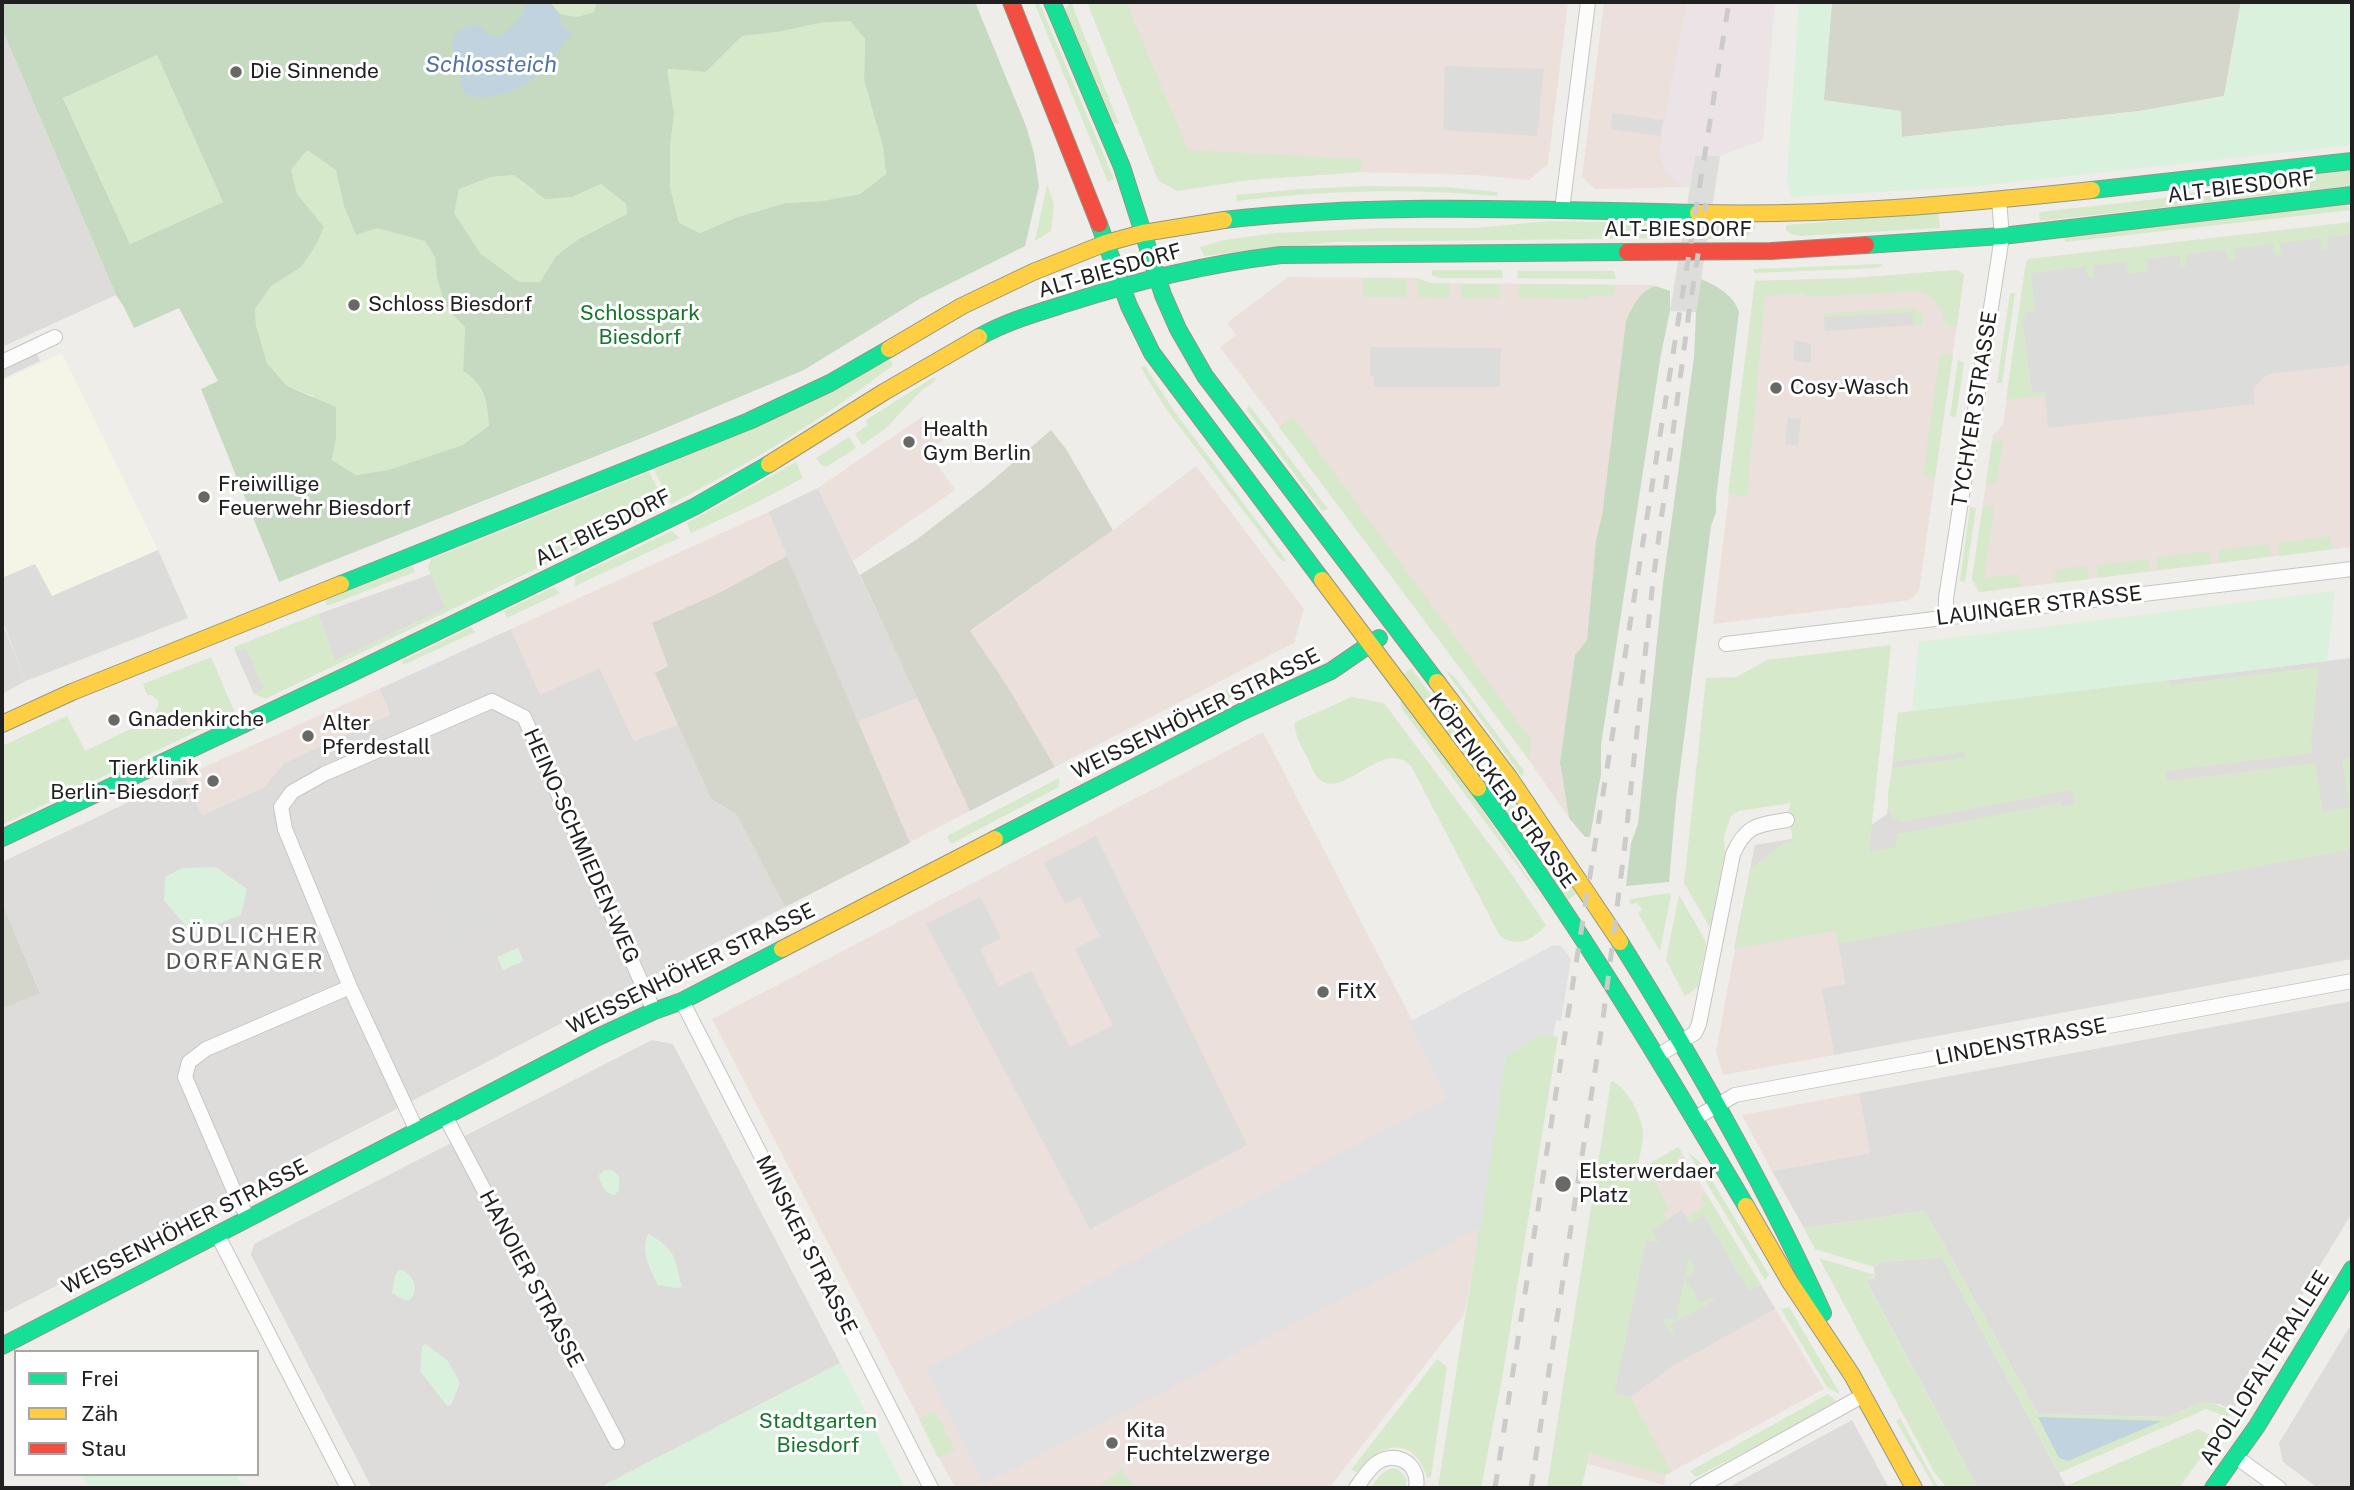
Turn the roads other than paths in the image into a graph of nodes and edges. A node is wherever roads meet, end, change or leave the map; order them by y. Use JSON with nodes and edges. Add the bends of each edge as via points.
{"nodes":[{"id":1,"x":1011,"y":2,"type":"edge"},
{"id":2,"x":1052,"y":2,"type":"edge"},
{"id":3,"x":1588,"y":2,"type":"edge"},
{"id":4,"x":2352,"y":161,"type":"edge"},
{"id":5,"x":2352,"y":195,"type":"edge"},
{"id":6,"x":1999,"y":200,"type":"junction"},
{"id":7,"x":1562,"y":210,"type":"junction"},
{"id":8,"x":1143,"y":233,"type":"junction"},
{"id":9,"x":2002,"y":236,"type":"junction"},
{"id":10,"x":1106,"y":243,"type":"junction"},
{"id":11,"x":1156,"y":277,"type":"junction"},
{"id":12,"x":1121,"y":286,"type":"junction"},
{"id":13,"x":55,"y":337,"type":"dead end"},
{"id":14,"x":2,"y":362,"type":"edge"},
{"id":15,"x":2352,"y":569,"type":"edge"},
{"id":16,"x":1946,"y":617,"type":"junction"},
{"id":17,"x":1394,"y":626,"type":"junction"},
{"id":18,"x":1726,"y":643,"type":"dead end"},
{"id":19,"x":1370,"y":645,"type":"junction"},
{"id":20,"x":2,"y":724,"type":"edge"},
{"id":21,"x":1787,"y":820,"type":"dead end"},
{"id":22,"x":2,"y":838,"type":"edge"},
{"id":23,"x":2352,"y":981,"type":"edge"},
{"id":24,"x":350,"y":986,"type":"junction"},
{"id":25,"x":682,"y":1001,"type":"junction"},
{"id":26,"x":654,"y":1011,"type":"junction"},
{"id":27,"x":1680,"y":1042,"type":"junction"},
{"id":28,"x":1657,"y":1056,"type":"junction"},
{"id":29,"x":1716,"y":1106,"type":"junction"},
{"id":30,"x":445,"y":1116,"type":"junction"},
{"id":31,"x":1694,"y":1119,"type":"junction"},
{"id":32,"x":417,"y":1131,"type":"junction"},
{"id":33,"x":248,"y":1218,"type":"junction"},
{"id":34,"x":217,"y":1234,"type":"junction"},
{"id":35,"x":2352,"y":1269,"type":"edge"},
{"id":36,"x":2,"y":1346,"type":"edge"},
{"id":37,"x":1852,"y":1375,"type":"junction"},
{"id":38,"x":1864,"y":1395,"type":"junction"},
{"id":39,"x":617,"y":1443,"type":"dead end"},
{"id":40,"x":2236,"y":1457,"type":"junction"},
{"id":41,"x":348,"y":1488,"type":"edge"},
{"id":42,"x":931,"y":1488,"type":"edge"},
{"id":43,"x":1356,"y":1488,"type":"edge"},
{"id":44,"x":1416,"y":1488,"type":"edge"},
{"id":45,"x":1698,"y":1488,"type":"edge"},
{"id":46,"x":1914,"y":1488,"type":"edge"},
{"id":47,"x":2213,"y":1488,"type":"edge"},
{"id":48,"x":2279,"y":1488,"type":"edge"}],
"edges":[{"from":1,"to":10,"type":"main road","name":"KÖPENICKER STRASSE"},
{"from":2,"to":8,"type":"main road","name":"KÖPENICKER STRASSE","via":[[1122,167]]},
{"from":3,"to":7,"type":"street"},
{"from":4,"to":6,"type":"main road","name":"ALT-BIESDORF"},
{"from":5,"to":9,"type":"main road","name":"ALT-BIESDORF"},
{"from":6,"to":7,"type":"main road","name":"ALT-BIESDORF","via":[[1773,215]]},
{"from":6,"to":9,"type":"street","name":"TYCHYER STRASSE"},
{"from":7,"to":8,"type":"main road","name":"ALT-BIESDORF","via":[[1335,210]]},
{"from":8,"to":10,"type":"main road","name":"ALT-BIESDORF"},
{"from":8,"to":11,"type":"main road","name":"KÖPENICKER STRASSE"},
{"from":9,"to":11,"type":"main road","name":"ALT-BIESDORF","via":[[1771,251],[1281,255]]},
{"from":9,"to":16,"type":"street","name":"TYCHYER STRASSE"},
{"from":10,"to":12,"type":"main road","name":"KÖPENICKER STRASSE"},
{"from":10,"to":20,"type":"main road","name":"ALT-BIESDORF","via":[[962,306],[830,383],[749,421]]},
{"from":11,"to":12,"type":"main road","name":"ALT-BIESDORF"},
{"from":11,"to":17,"type":"main road","name":"KÖPENICKER STRASSE","via":[[1205,376]]},
{"from":12,"to":19,"type":"main road","name":"KÖPENICKER STRASSE","via":[[1159,364]]},
{"from":12,"to":22,"type":"main road","name":"ALT-BIESDORF","via":[[984,334],[694,506]]},
{"from":13,"to":14,"type":"street"},
{"from":15,"to":16,"type":"street","name":"LAUINGER STRASSE"},
{"from":16,"to":18,"type":"street","name":"LAUINGER STRASSE"},
{"from":17,"to":19,"type":"main road","name":"WEISSENHÖHER STRASSE"},
{"from":17,"to":27,"type":"main road","name":"KÖPENICKER STRASSE","via":[[1522,796],[1612,929]]},
{"from":19,"to":25,"type":"main road","name":"WEISSENHÖHER STRASSE","via":[[1331,671],[1228,718]]},
{"from":19,"to":28,"type":"main road","name":"KÖPENICKER STRASSE","via":[[1483,795]]},
{"from":21,"to":27,"type":"street","via":[[1756,827],[1741,837],[1733,854],[1699,1024]]},
{"from":23,"to":29,"type":"street","name":"LINDENSTRASSE","via":[[1735,1095]]},
{"from":24,"to":26,"type":"street","name":"HEINO-SCHMIEDEN-WEG","via":[[285,829],[281,807],[292,792],[324,774],[492,701],[524,717]]},
{"from":24,"to":32,"type":"street","name":"HEINO-SCHMIEDEN-WEG"},
{"from":24,"to":33,"type":"street","via":[[206,1049],[189,1062],[185,1077]]},
{"from":25,"to":26,"type":"main road","name":"WEISSENHÖHER STRASSE"},
{"from":25,"to":42,"type":"street","name":"MINSKER STRASSE"},
{"from":26,"to":30,"type":"main road","name":"WEISSENHÖHER STRASSE"},
{"from":27,"to":28,"type":"street"},
{"from":27,"to":29,"type":"main road","name":"KÖPENICKER STRASSE"},
{"from":28,"to":31,"type":"main road","name":"KÖPENICKER STRASSE"},
{"from":29,"to":31,"type":"street","name":"LINDENSTRASSE"},
{"from":29,"to":37,"type":"main road","name":"KÖPENICKER STRASSE","via":[[1794,1249]]},
{"from":30,"to":32,"type":"main road","name":"WEISSENHÖHER STRASSE"},
{"from":30,"to":39,"type":"street","name":"HANOIER STRASSE"},
{"from":31,"to":37,"type":"main road","name":"KÖPENICKER STRASSE","via":[[1776,1260]]},
{"from":32,"to":33,"type":"main road","name":"WEISSENHÖHER STRASSE"},
{"from":33,"to":34,"type":"main road","name":"WEISSENHÖHER STRASSE"},
{"from":34,"to":36,"type":"main road","name":"WEISSENHÖHER STRASSE"},
{"from":34,"to":41,"type":"street"},
{"from":35,"to":40,"type":"main road","name":"APOLLOFALTERALLEE"},
{"from":37,"to":38,"type":"main road","name":"KÖPENICKER STRASSE"},
{"from":38,"to":45,"type":"street"},
{"from":38,"to":46,"type":"main road","name":"KÖPENICKER STRASSE"},
{"from":40,"to":47,"type":"main road","name":"APOLLOFALTERALLEE"},
{"from":40,"to":48,"type":"street"},
{"from":43,"to":44,"type":"street","via":[[1373,1466],[1397,1457],[1415,1471]]}]}
